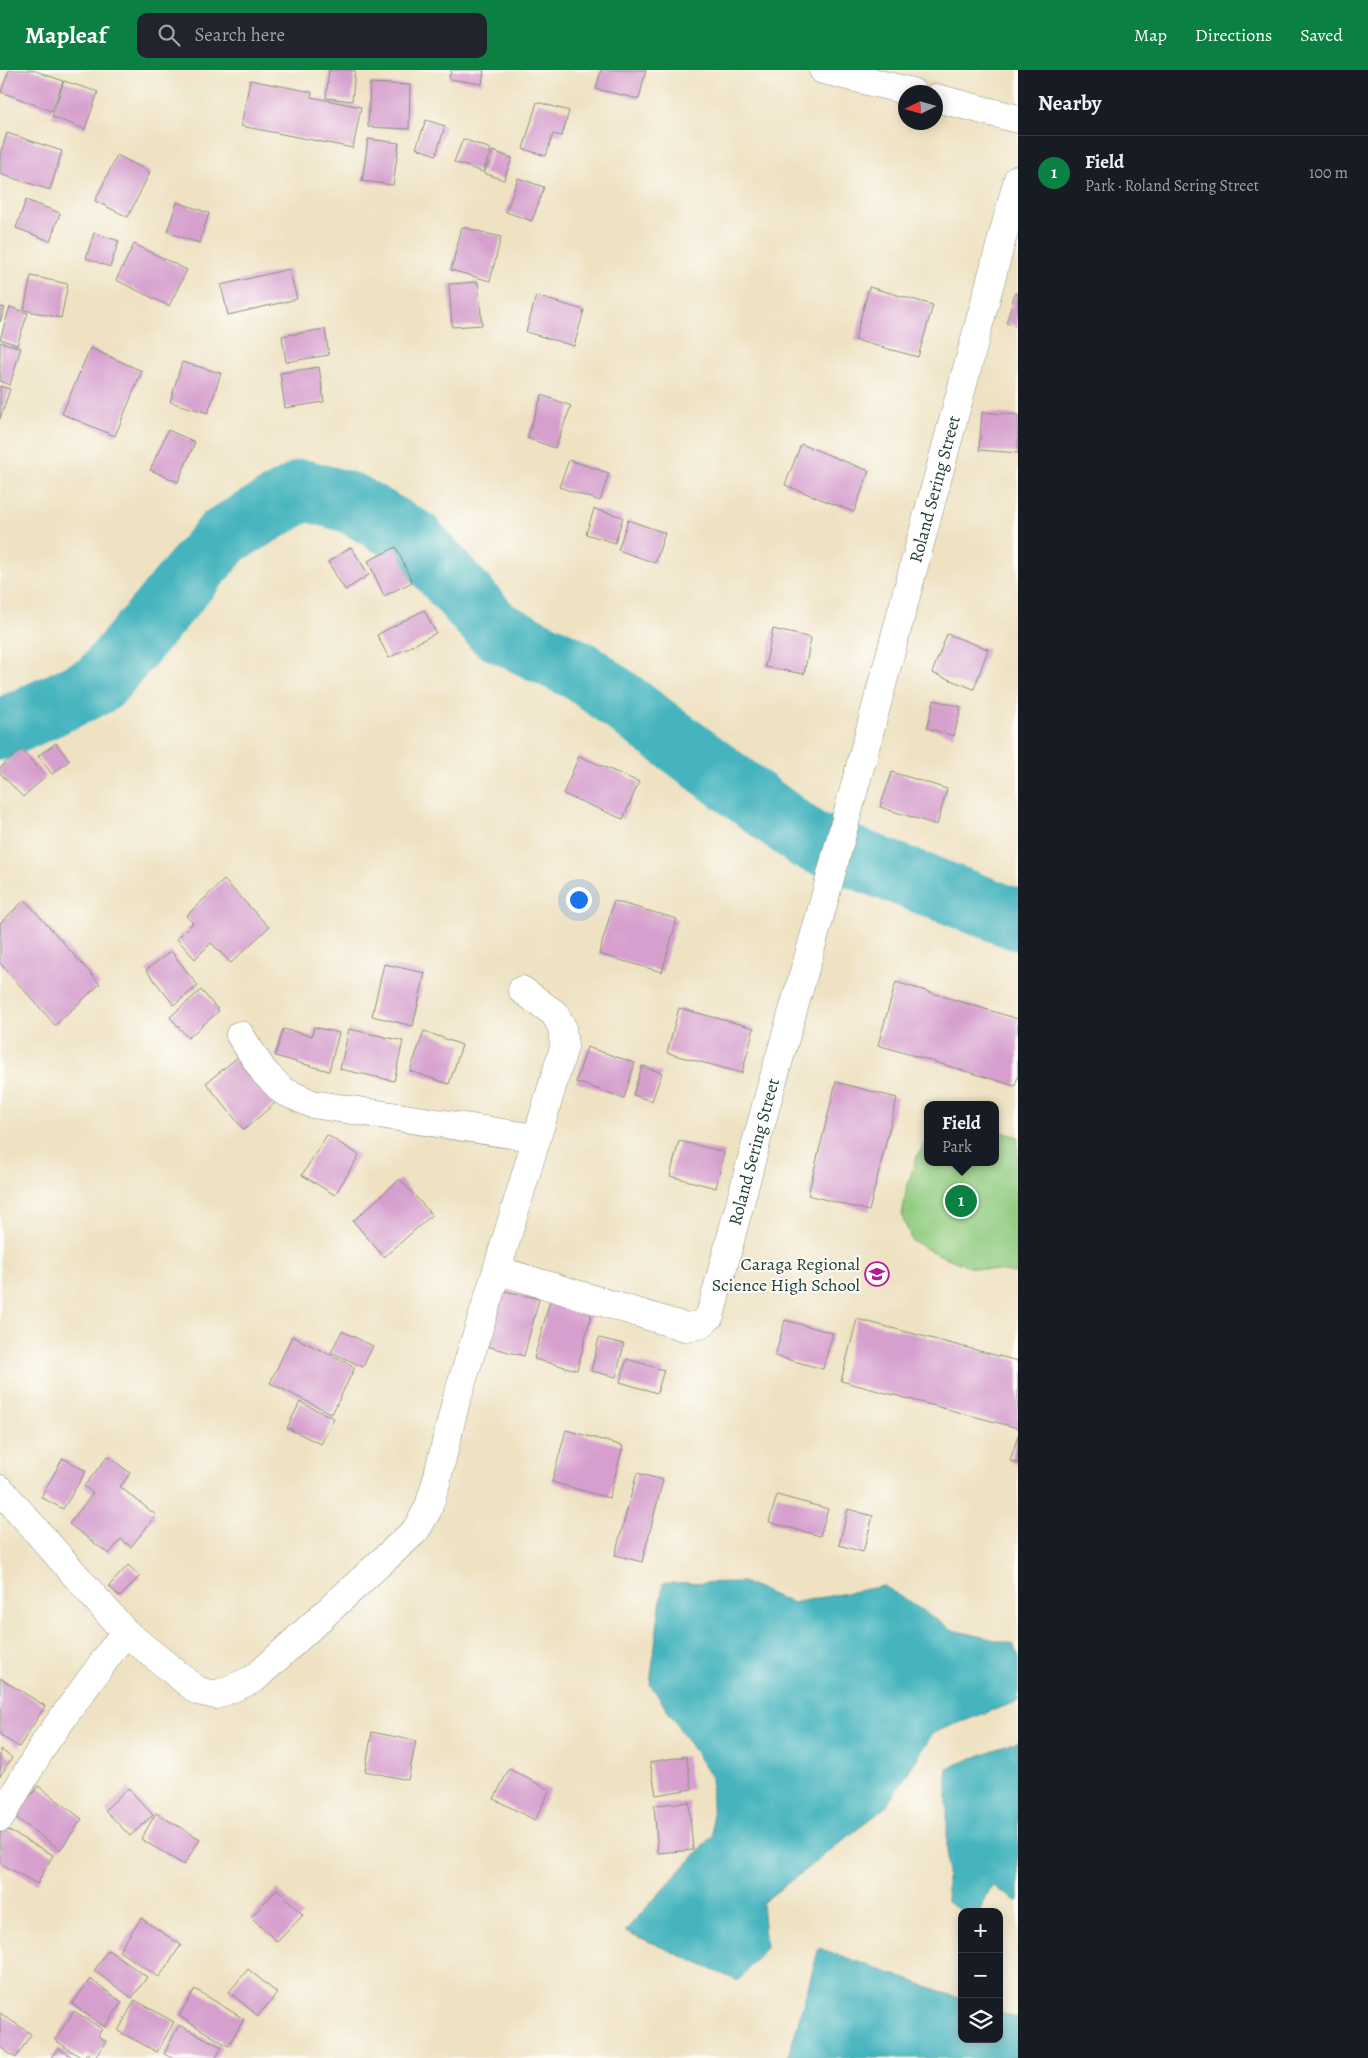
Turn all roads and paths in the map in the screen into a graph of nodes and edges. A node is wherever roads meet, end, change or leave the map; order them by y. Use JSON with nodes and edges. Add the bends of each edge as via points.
{"nodes":[{"id":1,"x":823,"y":70,"type":"edge"},
{"id":2,"x":898,"y":89,"type":"edge"},
{"id":3,"x":943,"y":100,"type":"edge"},
{"id":4,"x":1018,"y":119,"type":"edge"},
{"id":5,"x":1018,"y":179,"type":"edge"},
{"id":6,"x":522,"y":990,"type":"dead end"},
{"id":7,"x":240,"y":1035,"type":"dead end"},
{"id":8,"x":536,"y":1138,"type":"junction"},
{"id":9,"x":497,"y":1270,"type":"junction"},
{"id":10,"x":0,"y":1489,"type":"edge"},
{"id":11,"x":125,"y":1632,"type":"junction"},
{"id":12,"x":0,"y":1818,"type":"edge"}],
"edges":[{"from":1,"to":2,"type":"street"},
{"from":3,"to":4,"type":"street"},
{"from":5,"to":9,"type":"street","name":"Roland Sering Street","via":[[710,1316],[700,1325],[685,1326]]},
{"from":6,"to":8,"type":"street","via":[[554,1014],[562,1027],[564,1047]]},
{"from":7,"to":8,"type":"street","via":[[264,1072],[283,1091],[312,1104]]},
{"from":8,"to":9,"type":"street"},
{"from":9,"to":11,"type":"street","via":[[456,1401],[428,1509],[416,1530],[254,1678],[232,1690],[216,1695],[198,1691]]},
{"from":10,"to":11,"type":"street"},
{"from":11,"to":12,"type":"street","via":[[46,1741]]}]}
